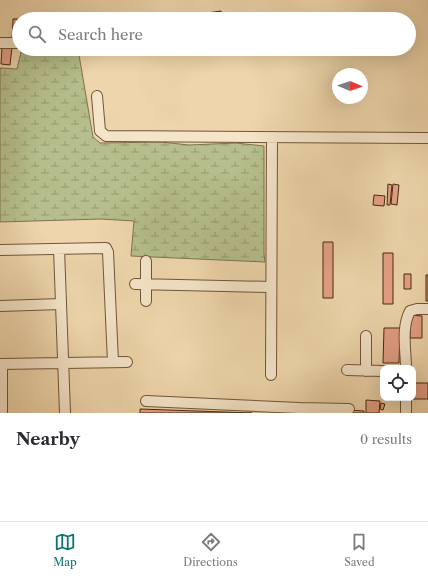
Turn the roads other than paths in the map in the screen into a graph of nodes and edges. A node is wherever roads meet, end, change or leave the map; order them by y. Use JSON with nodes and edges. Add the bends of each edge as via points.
{"nodes":[{"id":1,"x":0,"y":43,"type":"edge"},
{"id":2,"x":12,"y":43,"type":"edge"},
{"id":3,"x":98,"y":96,"type":"dead end"},
{"id":4,"x":272,"y":137,"type":"junction"},
{"id":5,"x":428,"y":138,"type":"edge"},
{"id":6,"x":59,"y":249,"type":"junction"},
{"id":7,"x":0,"y":250,"type":"edge"},
{"id":8,"x":146,"y":261,"type":"dead end"},
{"id":9,"x":135,"y":284,"type":"dead end"},
{"id":10,"x":146,"y":284,"type":"junction"},
{"id":11,"x":271,"y":287,"type":"junction"},
{"id":12,"x":146,"y":300,"type":"dead end"},
{"id":13,"x":61,"y":304,"type":"junction"},
{"id":14,"x":0,"y":306,"type":"edge"},
{"id":15,"x":428,"y":309,"type":"edge"},
{"id":16,"x":366,"y":336,"type":"dead end"},
{"id":17,"x":113,"y":362,"type":"junction"},
{"id":18,"x":127,"y":362,"type":"dead end"},
{"id":19,"x":64,"y":363,"type":"junction"},
{"id":20,"x":1,"y":364,"type":"edge"},
{"id":21,"x":406,"y":365,"type":"edge"},
{"id":22,"x":347,"y":370,"type":"dead end"},
{"id":23,"x":366,"y":371,"type":"junction"},
{"id":24,"x":380,"y":371,"type":"edge"},
{"id":25,"x":271,"y":375,"type":"dead end"},
{"id":26,"x":146,"y":401,"type":"dead end"},
{"id":27,"x":406,"y":401,"type":"edge"},
{"id":28,"x":349,"y":409,"type":"dead end"},
{"id":29,"x":299,"y":410,"type":"edge"},
{"id":30,"x":2,"y":413,"type":"edge"},
{"id":31,"x":64,"y":413,"type":"edge"},
{"id":32,"x":406,"y":413,"type":"edge"}],
"edges":[{"from":1,"to":2,"type":"street"},
{"from":3,"to":4,"type":"street","via":[[100,131],[106,136]]},
{"from":4,"to":5,"type":"street"},
{"from":4,"to":11,"type":"street"},
{"from":6,"to":7,"type":"street"},
{"from":6,"to":13,"type":"street"},
{"from":6,"to":17,"type":"street","via":[[107,250]]},
{"from":8,"to":10,"type":"street"},
{"from":9,"to":10,"type":"street"},
{"from":10,"to":11,"type":"street"},
{"from":10,"to":12,"type":"street"},
{"from":11,"to":25,"type":"street"},
{"from":13,"to":14,"type":"street"},
{"from":13,"to":19,"type":"street"},
{"from":15,"to":21,"type":"street","via":[[410,311],[407,317]]},
{"from":16,"to":23,"type":"street"},
{"from":17,"to":18,"type":"street"},
{"from":17,"to":19,"type":"street"},
{"from":19,"to":20,"type":"street"},
{"from":19,"to":31,"type":"street"},
{"from":20,"to":30,"type":"street"},
{"from":22,"to":23,"type":"street"},
{"from":23,"to":24,"type":"street"},
{"from":26,"to":29,"type":"street"},
{"from":27,"to":32,"type":"street"},
{"from":28,"to":29,"type":"street"}]}
